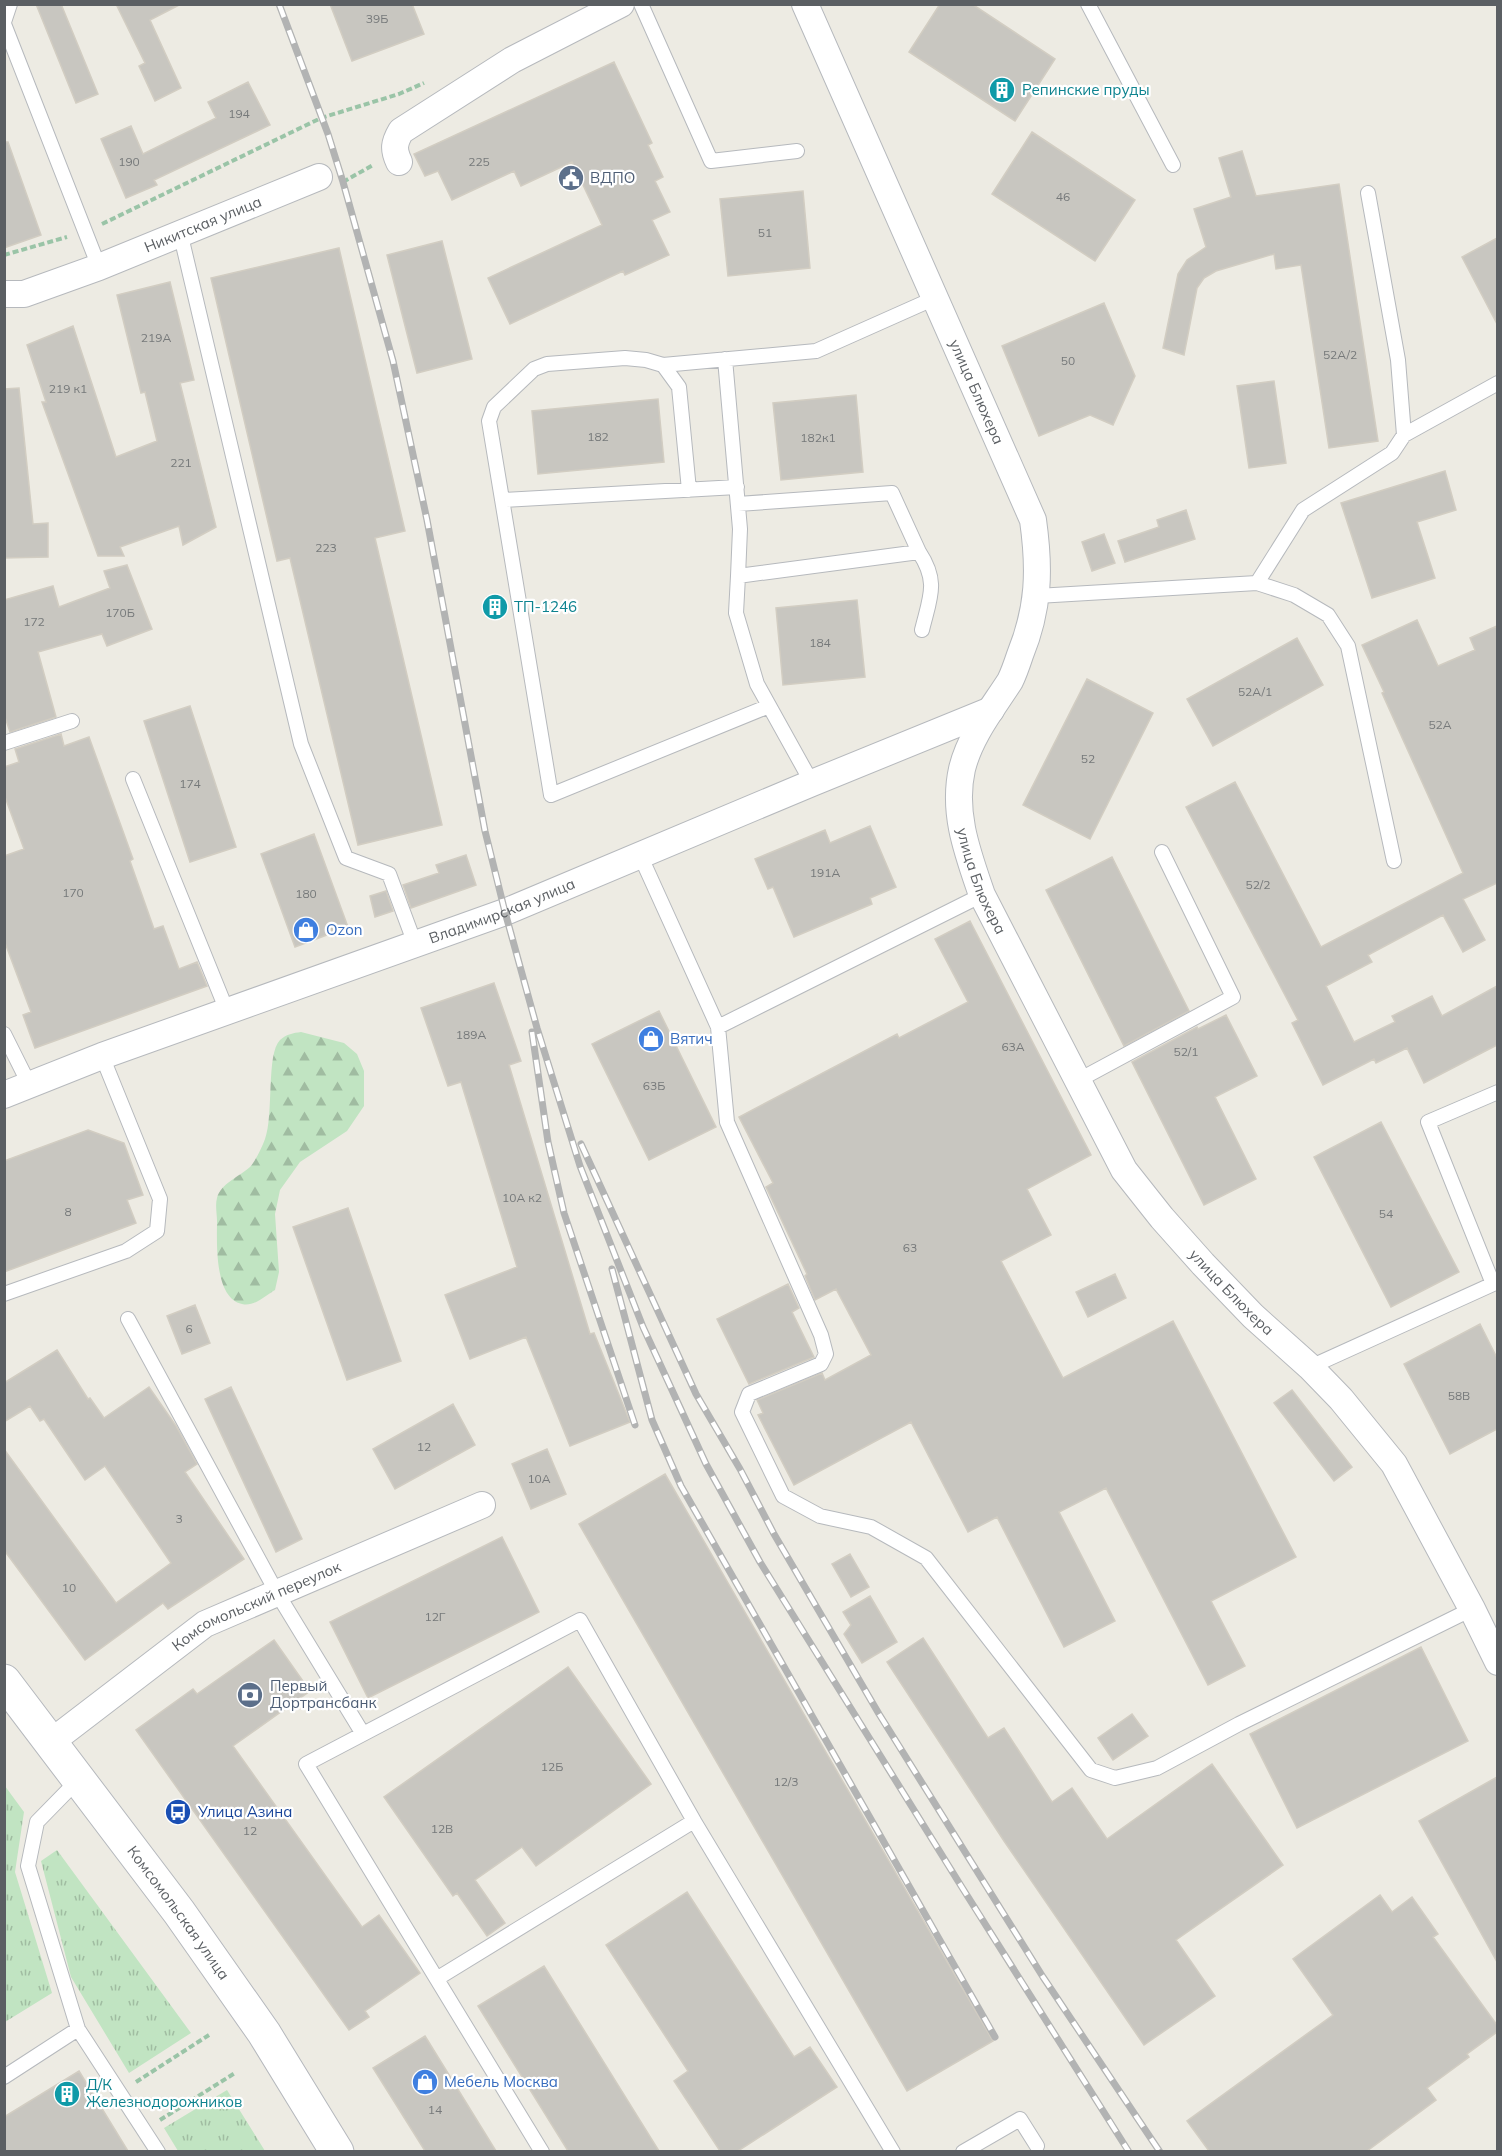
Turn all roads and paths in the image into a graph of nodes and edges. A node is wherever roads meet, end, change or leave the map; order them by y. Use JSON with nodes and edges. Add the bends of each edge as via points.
{"nodes":[{"id":1,"x":10,"y":4,"type":"edge"},
{"id":2,"x":621,"y":4,"type":"edge"},
{"id":3,"x":641,"y":4,"type":"edge"},
{"id":4,"x":805,"y":4,"type":"edge"},
{"id":5,"x":1088,"y":4,"type":"edge"},
{"id":6,"x":4,"y":23,"type":"edge"},
{"id":7,"x":432,"y":80,"type":"dead end"},
{"id":8,"x":797,"y":151,"type":"dead end"},
{"id":9,"x":397,"y":157,"type":"joint"},
{"id":10,"x":1173,"y":165,"type":"dead end"},
{"id":11,"x":319,"y":177,"type":"joint"},
{"id":12,"x":1368,"y":193,"type":"dead end"},
{"id":13,"x":85,"y":230,"type":"junction"},
{"id":14,"x":180,"y":232,"type":"junction"},
{"id":15,"x":4,"y":255,"type":"edge"},
{"id":16,"x":99,"y":267,"type":"junction"},
{"id":17,"x":4,"y":294,"type":"edge"},
{"id":18,"x":935,"y":298,"type":"junction"},
{"id":19,"x":725,"y":359,"type":"junction"},
{"id":20,"x":663,"y":365,"type":"junction"},
{"id":21,"x":1497,"y":383,"type":"edge"},
{"id":22,"x":1404,"y":435,"type":"junction"},
{"id":23,"x":737,"y":488,"type":"junction"},
{"id":24,"x":689,"y":490,"type":"junction"},
{"id":25,"x":502,"y":500,"type":"junction"},
{"id":26,"x":738,"y":504,"type":"junction"},
{"id":27,"x":919,"y":552,"type":"junction"},
{"id":28,"x":738,"y":576,"type":"junction"},
{"id":29,"x":1257,"y":583,"type":"junction"},
{"id":30,"x":1037,"y":596,"type":"junction"},
{"id":31,"x":922,"y":630,"type":"dead end"},
{"id":32,"x":769,"y":706,"type":"junction"},
{"id":33,"x":991,"y":710,"type":"junction"},
{"id":34,"x":72,"y":721,"type":"dead end"},
{"id":35,"x":4,"y":743,"type":"edge"},
{"id":36,"x":133,"y":779,"type":"dead end"},
{"id":37,"x":812,"y":783,"type":"junction"},
{"id":38,"x":1162,"y":852,"type":"dead end"},
{"id":39,"x":640,"y":855,"type":"junction"},
{"id":40,"x":1394,"y":861,"type":"dead end"},
{"id":41,"x":982,"y":895,"type":"junction"},
{"id":42,"x":415,"y":944,"type":"junction"},
{"id":43,"x":227,"y":1011,"type":"junction"},
{"id":44,"x":718,"y":1027,"type":"junction"},
{"id":45,"x":4,"y":1034,"type":"edge"},
{"id":46,"x":102,"y":1056,"type":"junction"},
{"id":47,"x":1077,"y":1081,"type":"junction"},
{"id":48,"x":29,"y":1084,"type":"junction"},
{"id":49,"x":1497,"y":1092,"type":"edge"},
{"id":50,"x":4,"y":1095,"type":"edge"},
{"id":51,"x":1495,"y":1283,"type":"edge"},
{"id":52,"x":4,"y":1294,"type":"edge"},
{"id":53,"x":128,"y":1319,"type":"dead end"},
{"id":54,"x":1310,"y":1367,"type":"junction"},
{"id":55,"x":482,"y":1505,"type":"dead end"},
{"id":56,"x":277,"y":1593,"type":"junction"},
{"id":57,"x":1472,"y":1609,"type":"junction"},
{"id":58,"x":1497,"y":1662,"type":"edge"},
{"id":59,"x":4,"y":1681,"type":"edge"},
{"id":60,"x":363,"y":1734,"type":"junction"},
{"id":61,"x":51,"y":1742,"type":"junction"},
{"id":62,"x":79,"y":1779,"type":"junction"},
{"id":63,"x":694,"y":1821,"type":"junction"},
{"id":64,"x":438,"y":1978,"type":"junction"},
{"id":65,"x":78,"y":2029,"type":"junction"},
{"id":66,"x":209,"y":2035,"type":"dead end"},
{"id":67,"x":235,"y":2073,"type":"dead end"},
{"id":68,"x":4,"y":2077,"type":"edge"},
{"id":69,"x":135,"y":2082,"type":"dead end"},
{"id":70,"x":159,"y":2121,"type":"dead end"},
{"id":71,"x":1037,"y":2146,"type":"dead end"},
{"id":72,"x":158,"y":2151,"type":"edge"},
{"id":73,"x":338,"y":2151,"type":"edge"},
{"id":74,"x":542,"y":2151,"type":"edge"},
{"id":75,"x":893,"y":2151,"type":"edge"},
{"id":76,"x":963,"y":2151,"type":"edge"}],
"edges":[{"from":1,"to":6,"type":"lane"},
{"from":2,"to":9,"type":"street","via":[[512,60],[401,131],[394,142]]},
{"from":3,"to":8,"type":"lane","via":[[711,161]]},
{"from":4,"to":18,"type":"street","name":"улица Блюхера"},
{"from":5,"to":10,"type":"lane"},
{"from":6,"to":13,"type":"lane"},
{"from":7,"to":13,"type":"path","via":[[321,118]]},
{"from":9,"to":11,"type":"path","via":[[343,182]]},
{"from":11,"to":14,"type":"street","name":"Никитская улица"},
{"from":12,"to":22,"type":"lane","via":[[1398,360]]},
{"from":13,"to":15,"type":"path"},
{"from":13,"to":16,"type":"lane"},
{"from":14,"to":16,"type":"street","name":"Никитская улица"},
{"from":14,"to":42,"type":"lane","via":[[300,744],[346,858],[389,874]]},
{"from":16,"to":17,"type":"street","name":"Никитская улица","via":[[24,294]]},
{"from":18,"to":19,"type":"lane","via":[[816,351]]},
{"from":18,"to":30,"type":"street","name":"улица Блюхера","via":[[1033,520],[1038,556]]},
{"from":19,"to":20,"type":"lane"},
{"from":19,"to":23,"type":"lane"},
{"from":20,"to":24,"type":"lane","via":[[679,387]]},
{"from":20,"to":25,"type":"lane","via":[[625,358],[547,364],[534,369],[494,406],[489,421]]},
{"from":21,"to":22,"type":"lane"},
{"from":22,"to":29,"type":"lane","via":[[1392,453],[1303,510]]},
{"from":23,"to":24,"type":"lane"},
{"from":23,"to":26,"type":"lane"},
{"from":24,"to":25,"type":"lane"},
{"from":25,"to":32,"type":"lane","via":[[551,795]]},
{"from":26,"to":27,"type":"lane","via":[[892,493]]},
{"from":26,"to":28,"type":"lane"},
{"from":27,"to":28,"type":"lane"},
{"from":27,"to":31,"type":"lane","via":[[933,587]]},
{"from":28,"to":32,"type":"lane","via":[[736,613],[757,684]]},
{"from":29,"to":30,"type":"lane"},
{"from":29,"to":40,"type":"lane","via":[[1294,595],[1328,615],[1348,646]]},
{"from":30,"to":33,"type":"street","name":"улица Блюхера","via":[[1012,678]]},
{"from":32,"to":37,"type":"lane"},
{"from":33,"to":37,"type":"street","name":"Владимирская улица"},
{"from":33,"to":41,"type":"street","name":"улица Блюхера","via":[[971,742],[962,770],[959,801],[961,829]]},
{"from":34,"to":35,"type":"lane"},
{"from":36,"to":43,"type":"lane"},
{"from":37,"to":39,"type":"street","name":"Владимирская улица"},
{"from":38,"to":47,"type":"lane","via":[[1233,997]]},
{"from":39,"to":42,"type":"street","name":"Владимирская улица","via":[[505,912]]},
{"from":39,"to":44,"type":"lane"},
{"from":41,"to":44,"type":"lane"},
{"from":41,"to":47,"type":"street","name":"улица Блюхера"},
{"from":42,"to":43,"type":"street","name":"Владимирская улица"},
{"from":43,"to":46,"type":"street","name":"Владимирская улица"},
{"from":44,"to":57,"type":"lane","via":[[727,1122],[826,1354],[820,1364],[749,1394],[742,1412],[783,1496],[820,1516],[871,1527],[926,1558],[1091,1770],[1115,1778],[1157,1768]]},
{"from":45,"to":48,"type":"lane"},
{"from":46,"to":48,"type":"street","name":"Владимирская улица"},
{"from":46,"to":52,"type":"lane","via":[[160,1199],[157,1231],[126,1251]]},
{"from":47,"to":54,"type":"street","name":"улица Блюхера","via":[[1124,1170],[1162,1218],[1253,1316]]},
{"from":48,"to":50,"type":"street","name":"Владимирская улица"},
{"from":49,"to":51,"type":"lane","via":[[1428,1122]]},
{"from":51,"to":54,"type":"lane"},
{"from":53,"to":56,"type":"lane"},
{"from":54,"to":57,"type":"street","name":"улица Блюхера","via":[[1394,1464]]},
{"from":55,"to":56,"type":"street","name":"Комсомольский переулок"},
{"from":56,"to":60,"type":"lane"},
{"from":56,"to":61,"type":"street","name":"Комсомольский переулок","via":[[205,1624]]},
{"from":57,"to":58,"type":"street","name":"улица Блюхера"},
{"from":59,"to":61,"type":"main road","name":"Комсомольская улица"},
{"from":60,"to":63,"type":"lane","via":[[580,1620]]},
{"from":60,"to":64,"type":"lane","via":[[306,1764]]},
{"from":61,"to":62,"type":"main road","name":"Комсомольская улица"},
{"from":62,"to":65,"type":"lane","via":[[37,1822],[28,1866]]},
{"from":62,"to":73,"type":"main road","name":"Комсомольская улица","via":[[264,2033]]},
{"from":63,"to":64,"type":"lane"},
{"from":63,"to":75,"type":"lane"},
{"from":64,"to":74,"type":"lane"},
{"from":65,"to":68,"type":"lane"},
{"from":65,"to":72,"type":"lane"},
{"from":66,"to":69,"type":"path"},
{"from":67,"to":70,"type":"path"},
{"from":71,"to":76,"type":"lane","via":[[1020,2120]]}]}
